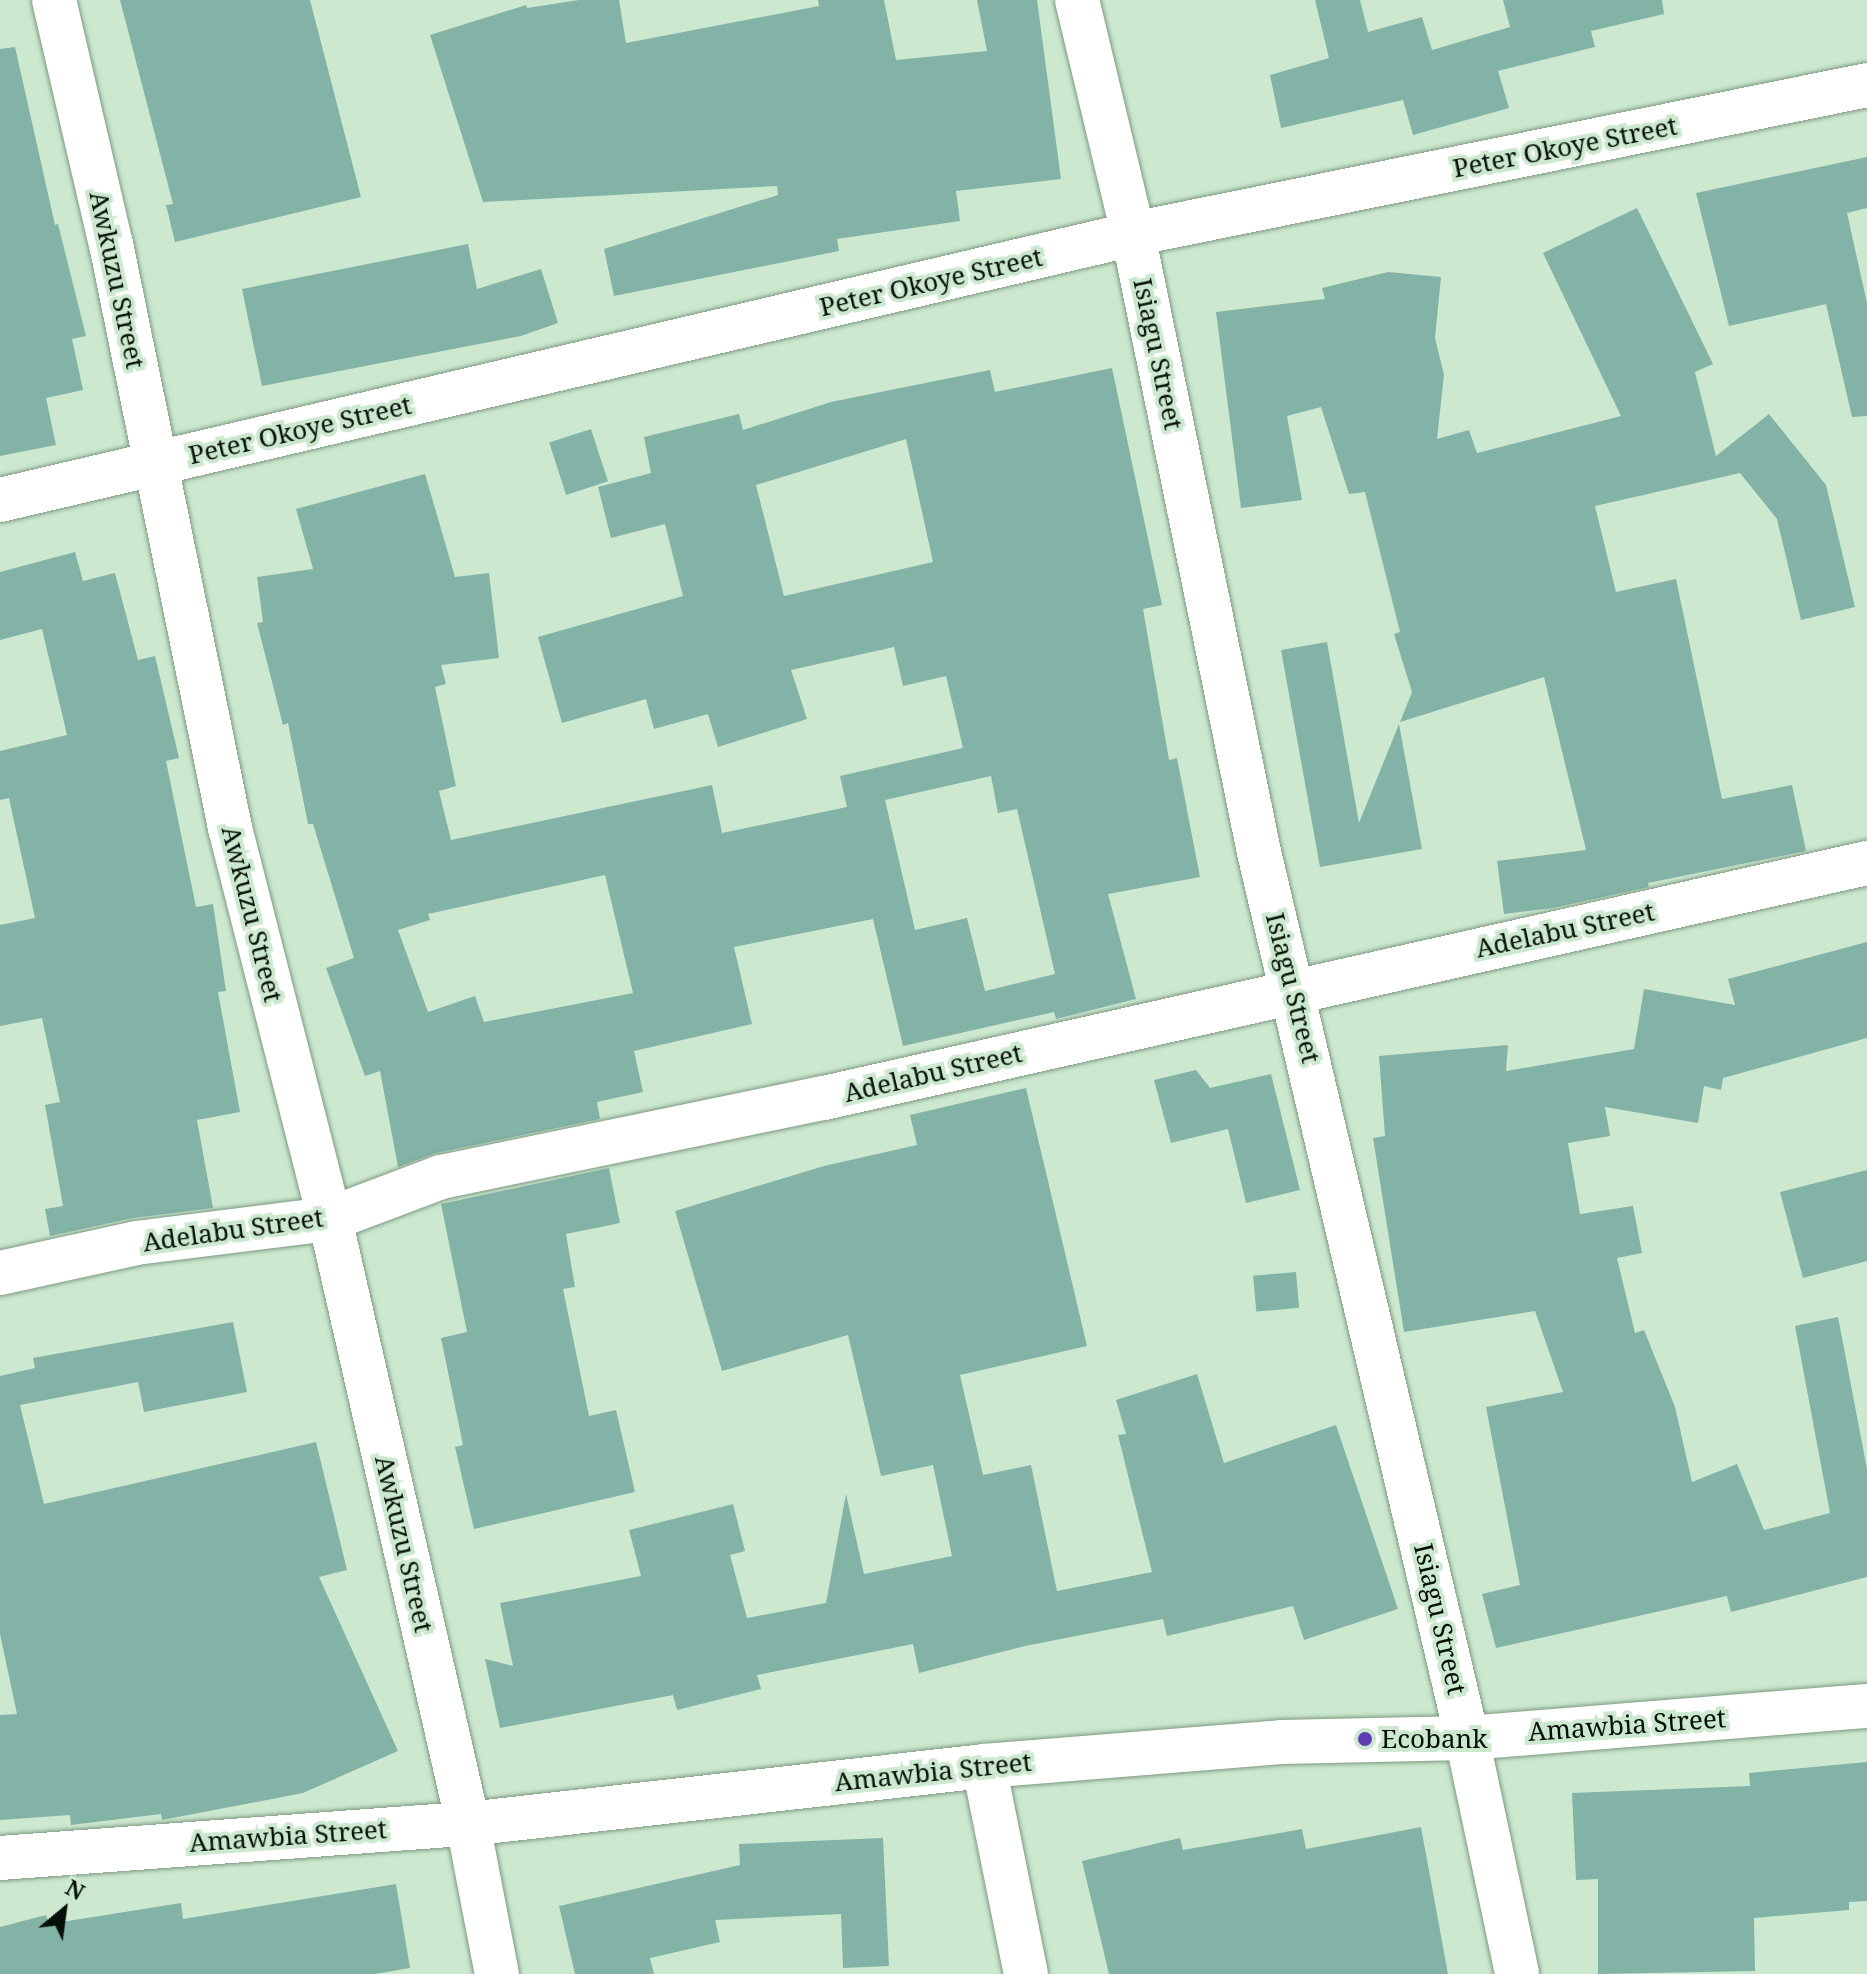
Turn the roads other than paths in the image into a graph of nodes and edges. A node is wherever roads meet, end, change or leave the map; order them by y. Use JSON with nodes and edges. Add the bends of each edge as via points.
{"nodes":[{"id":1,"x":54,"y":0,"type":"edge"},
{"id":2,"x":1077,"y":0,"type":"edge"},
{"id":3,"x":1867,"y":85,"type":"edge"},
{"id":4,"x":1133,"y":234,"type":"junction"},
{"id":5,"x":156,"y":464,"type":"junction"},
{"id":6,"x":0,"y":500,"type":"edge"},
{"id":7,"x":1867,"y":863,"type":"edge"},
{"id":8,"x":1294,"y":990,"type":"junction"},
{"id":9,"x":330,"y":1219,"type":"junction"},
{"id":10,"x":0,"y":1273,"type":"edge"},
{"id":11,"x":1867,"y":1706,"type":"edge"},
{"id":12,"x":1467,"y":1738,"type":"junction"},
{"id":13,"x":984,"y":1766,"type":"junction"},
{"id":14,"x":468,"y":1824,"type":"junction"},
{"id":15,"x":0,"y":1858,"type":"edge"},
{"id":16,"x":497,"y":1974,"type":"edge"},
{"id":17,"x":1026,"y":1974,"type":"edge"},
{"id":18,"x":1517,"y":1974,"type":"edge"}],
"edges":[{"from":1,"to":5,"type":"street","name":"Awkuzu Street"},
{"from":2,"to":4,"type":"street","name":"Isiagu Street"},
{"from":3,"to":4,"type":"street","name":"Peter Okoye Street"},
{"from":4,"to":5,"type":"street","name":"Peter Okoye Street"},
{"from":4,"to":8,"type":"street","name":"Isiagu Street","via":[[1259,852]]},
{"from":5,"to":6,"type":"street","name":"Peter Okoye Street"},
{"from":5,"to":9,"type":"street","name":"Awkuzu Street","via":[[230,828]]},
{"from":7,"to":8,"type":"street","name":"Adelabu Street"},
{"from":8,"to":9,"type":"street","name":"Adelabu Street","via":[[824,1098],[441,1177]]},
{"from":8,"to":12,"type":"street","name":"Isiagu Street"},
{"from":9,"to":10,"type":"street","name":"Adelabu Street","via":[[136,1243]]},
{"from":9,"to":14,"type":"street","name":"Awkuzu Street"},
{"from":11,"to":12,"type":"street","name":"Amawbia Street"},
{"from":12,"to":13,"type":"street","name":"Amawbia Street","via":[[1281,1742]]},
{"from":12,"to":18,"type":"street","name":"Isiagu Street"},
{"from":13,"to":14,"type":"street","name":"Amawbia Street"},
{"from":13,"to":17,"type":"street"},
{"from":14,"to":15,"type":"street","name":"Amawbia Street"},
{"from":14,"to":16,"type":"street","name":"Awkuzu Street"}]}
